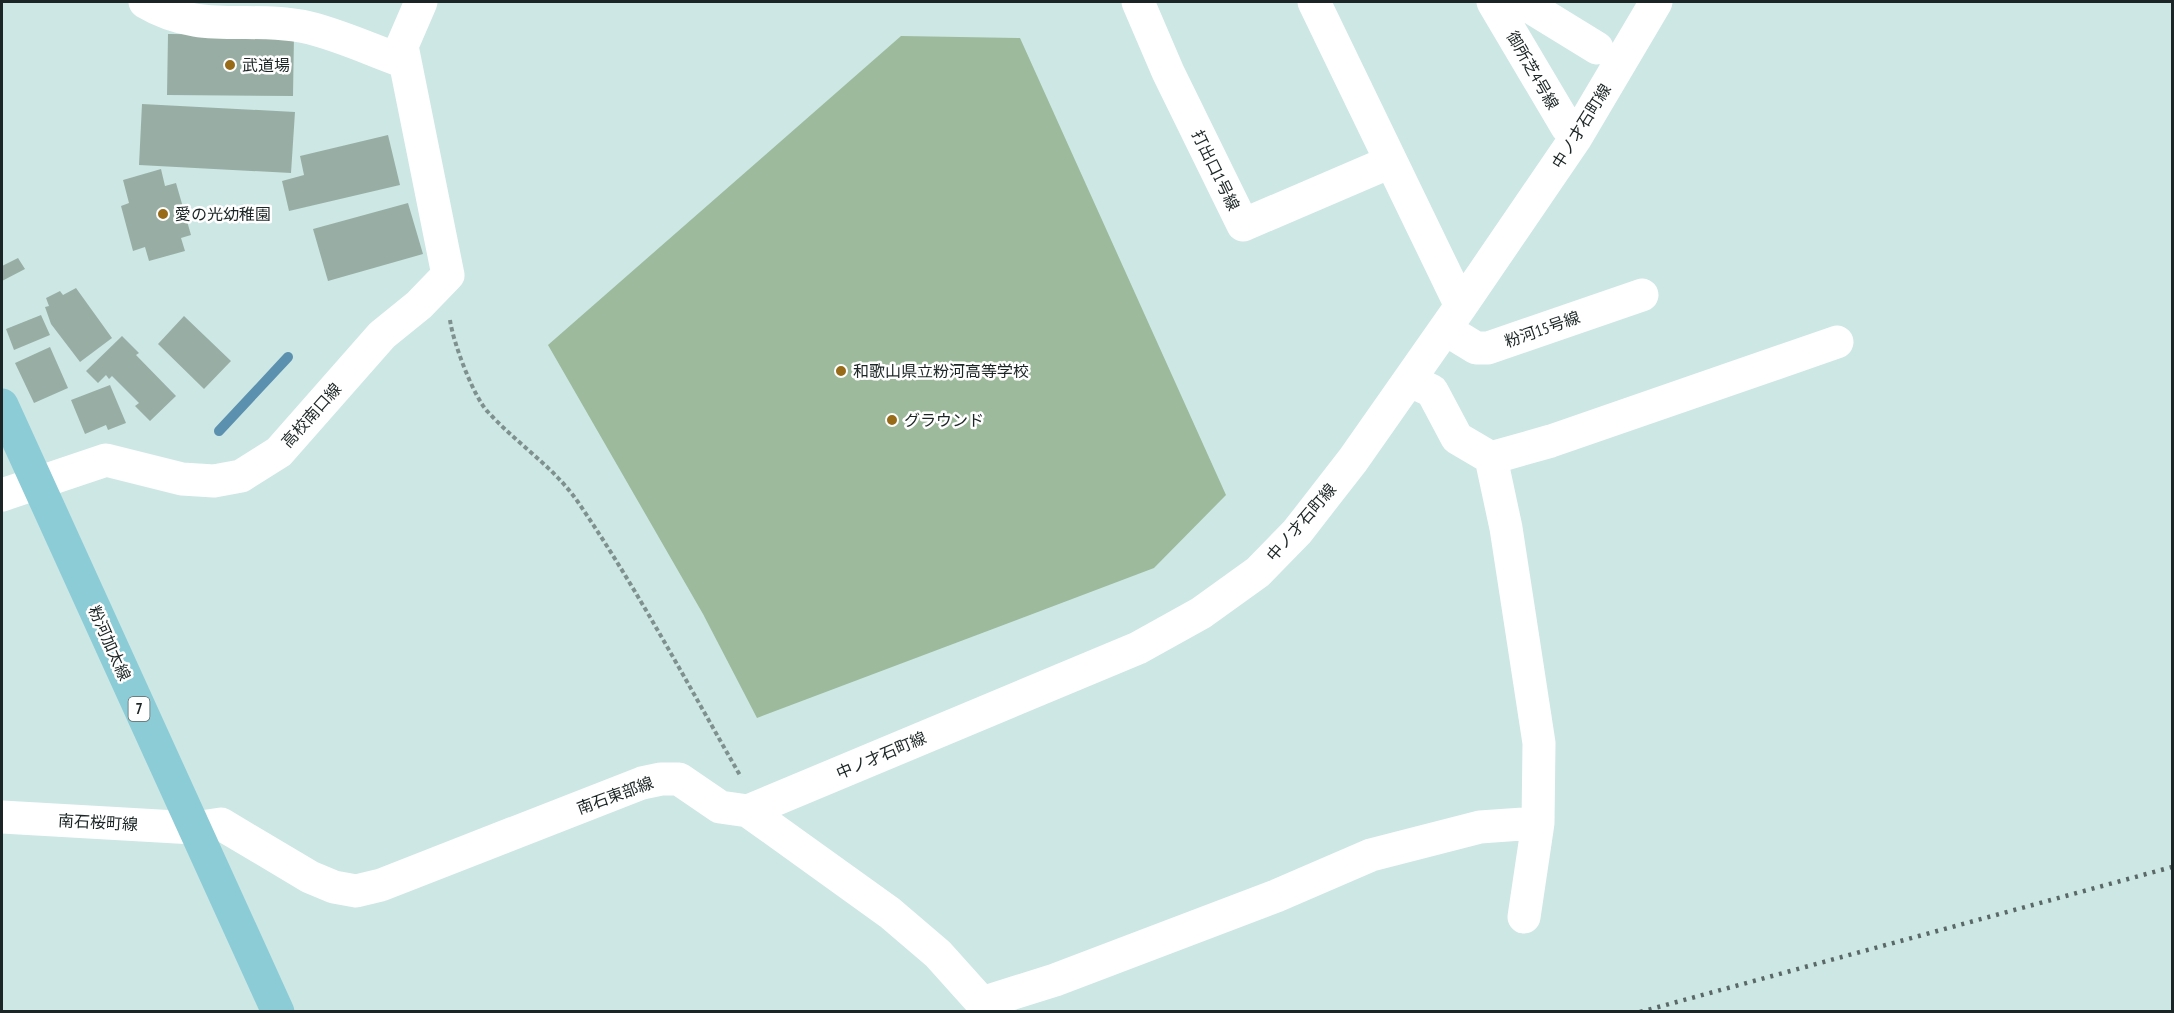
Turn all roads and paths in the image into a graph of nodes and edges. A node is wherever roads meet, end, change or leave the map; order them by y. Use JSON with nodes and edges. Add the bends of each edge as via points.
{"nodes":[{"id":1,"x":145,"y":2,"type":"edge"},
{"id":2,"x":421,"y":2,"type":"edge"},
{"id":3,"x":1138,"y":2,"type":"edge"},
{"id":4,"x":1314,"y":2,"type":"edge"},
{"id":5,"x":1493,"y":2,"type":"edge"},
{"id":6,"x":1522,"y":2,"type":"edge"},
{"id":7,"x":1656,"y":2,"type":"edge"},
{"id":8,"x":1597,"y":48,"type":"dead end"},
{"id":9,"x":405,"y":62,"type":"junction"},
{"id":10,"x":1576,"y":137,"type":"junction"},
{"id":11,"x":1390,"y":162,"type":"junction"},
{"id":12,"x":448,"y":275,"type":"junction"},
{"id":13,"x":1642,"y":295,"type":"dead end"},
{"id":14,"x":1453,"y":317,"type":"junction"},
{"id":15,"x":1837,"y":342,"type":"dead end"},
{"id":16,"x":1409,"y":380,"type":"junction"},
{"id":17,"x":2,"y":405,"type":"edge"},
{"id":18,"x":1491,"y":458,"type":"junction"},
{"id":19,"x":37,"y":483,"type":"junction"},
{"id":20,"x":2,"y":495,"type":"edge"},
{"id":21,"x":753,"y":809,"type":"junction"},
{"id":22,"x":2,"y":817,"type":"edge"},
{"id":23,"x":1539,"y":823,"type":"junction"},
{"id":24,"x":194,"y":828,"type":"junction"},
{"id":25,"x":1524,"y":917,"type":"dead end"},
{"id":26,"x":982,"y":1007,"type":"edge"},
{"id":27,"x":278,"y":1011,"type":"edge"}],
"edges":[{"from":1,"to":9,"type":"street","via":[[177,17],[202,22],[310,28]]},
{"from":2,"to":9,"type":"street","via":[[402,46]]},
{"from":3,"to":11,"type":"street","name":"打出口1号線","via":[[1243,225]]},
{"from":4,"to":11,"type":"street"},
{"from":5,"to":10,"type":"street","name":"御所芝4号線"},
{"from":6,"to":8,"type":"street"},
{"from":7,"to":10,"type":"street","name":"中ノ才石町線"},
{"from":9,"to":12,"type":"street"},
{"from":10,"to":14,"type":"street","name":"中ノ才石町線"},
{"from":11,"to":14,"type":"street"},
{"from":12,"to":19,"type":"street","name":"高校南口線","via":[[382,335],[279,452],[241,476],[214,481],[182,479],[106,460]]},
{"from":12,"to":21,"type":"path","via":[[451,329],[486,410],[553,471],[607,546]]},
{"from":13,"to":14,"type":"street","name":"粉河15号線","via":[[1488,348],[1476,348]]},
{"from":14,"to":16,"type":"street","name":"中ノ才石町線"},
{"from":15,"to":18,"type":"street"},
{"from":16,"to":18,"type":"street","via":[[1432,391],[1457,438]]},
{"from":16,"to":21,"type":"street","name":"中ノ才石町線","via":[[1297,532],[1258,572],[1201,613],[1138,648]]},
{"from":17,"to":19,"type":"main road","name":"粉河加太線","number":"7"},
{"from":18,"to":23,"type":"street","via":[[1538,731]]},
{"from":19,"to":20,"type":"street","name":"高校南口線"},
{"from":19,"to":24,"type":"main road","name":"粉河加太線","number":"7"},
{"from":21,"to":24,"type":"street","name":"南石東部線","via":[[720,807],[679,779],[651,781],[381,885],[356,891],[310,877],[221,824]]},
{"from":21,"to":26,"type":"street","name":"南石東部線","via":[[938,954]]},
{"from":22,"to":24,"type":"street","name":"南石桜町線"},
{"from":23,"to":25,"type":"street"},
{"from":23,"to":26,"type":"street","via":[[1480,827],[1371,855],[1265,900]]},
{"from":24,"to":27,"type":"main road","name":"粉河加太線","number":"7"}]}
